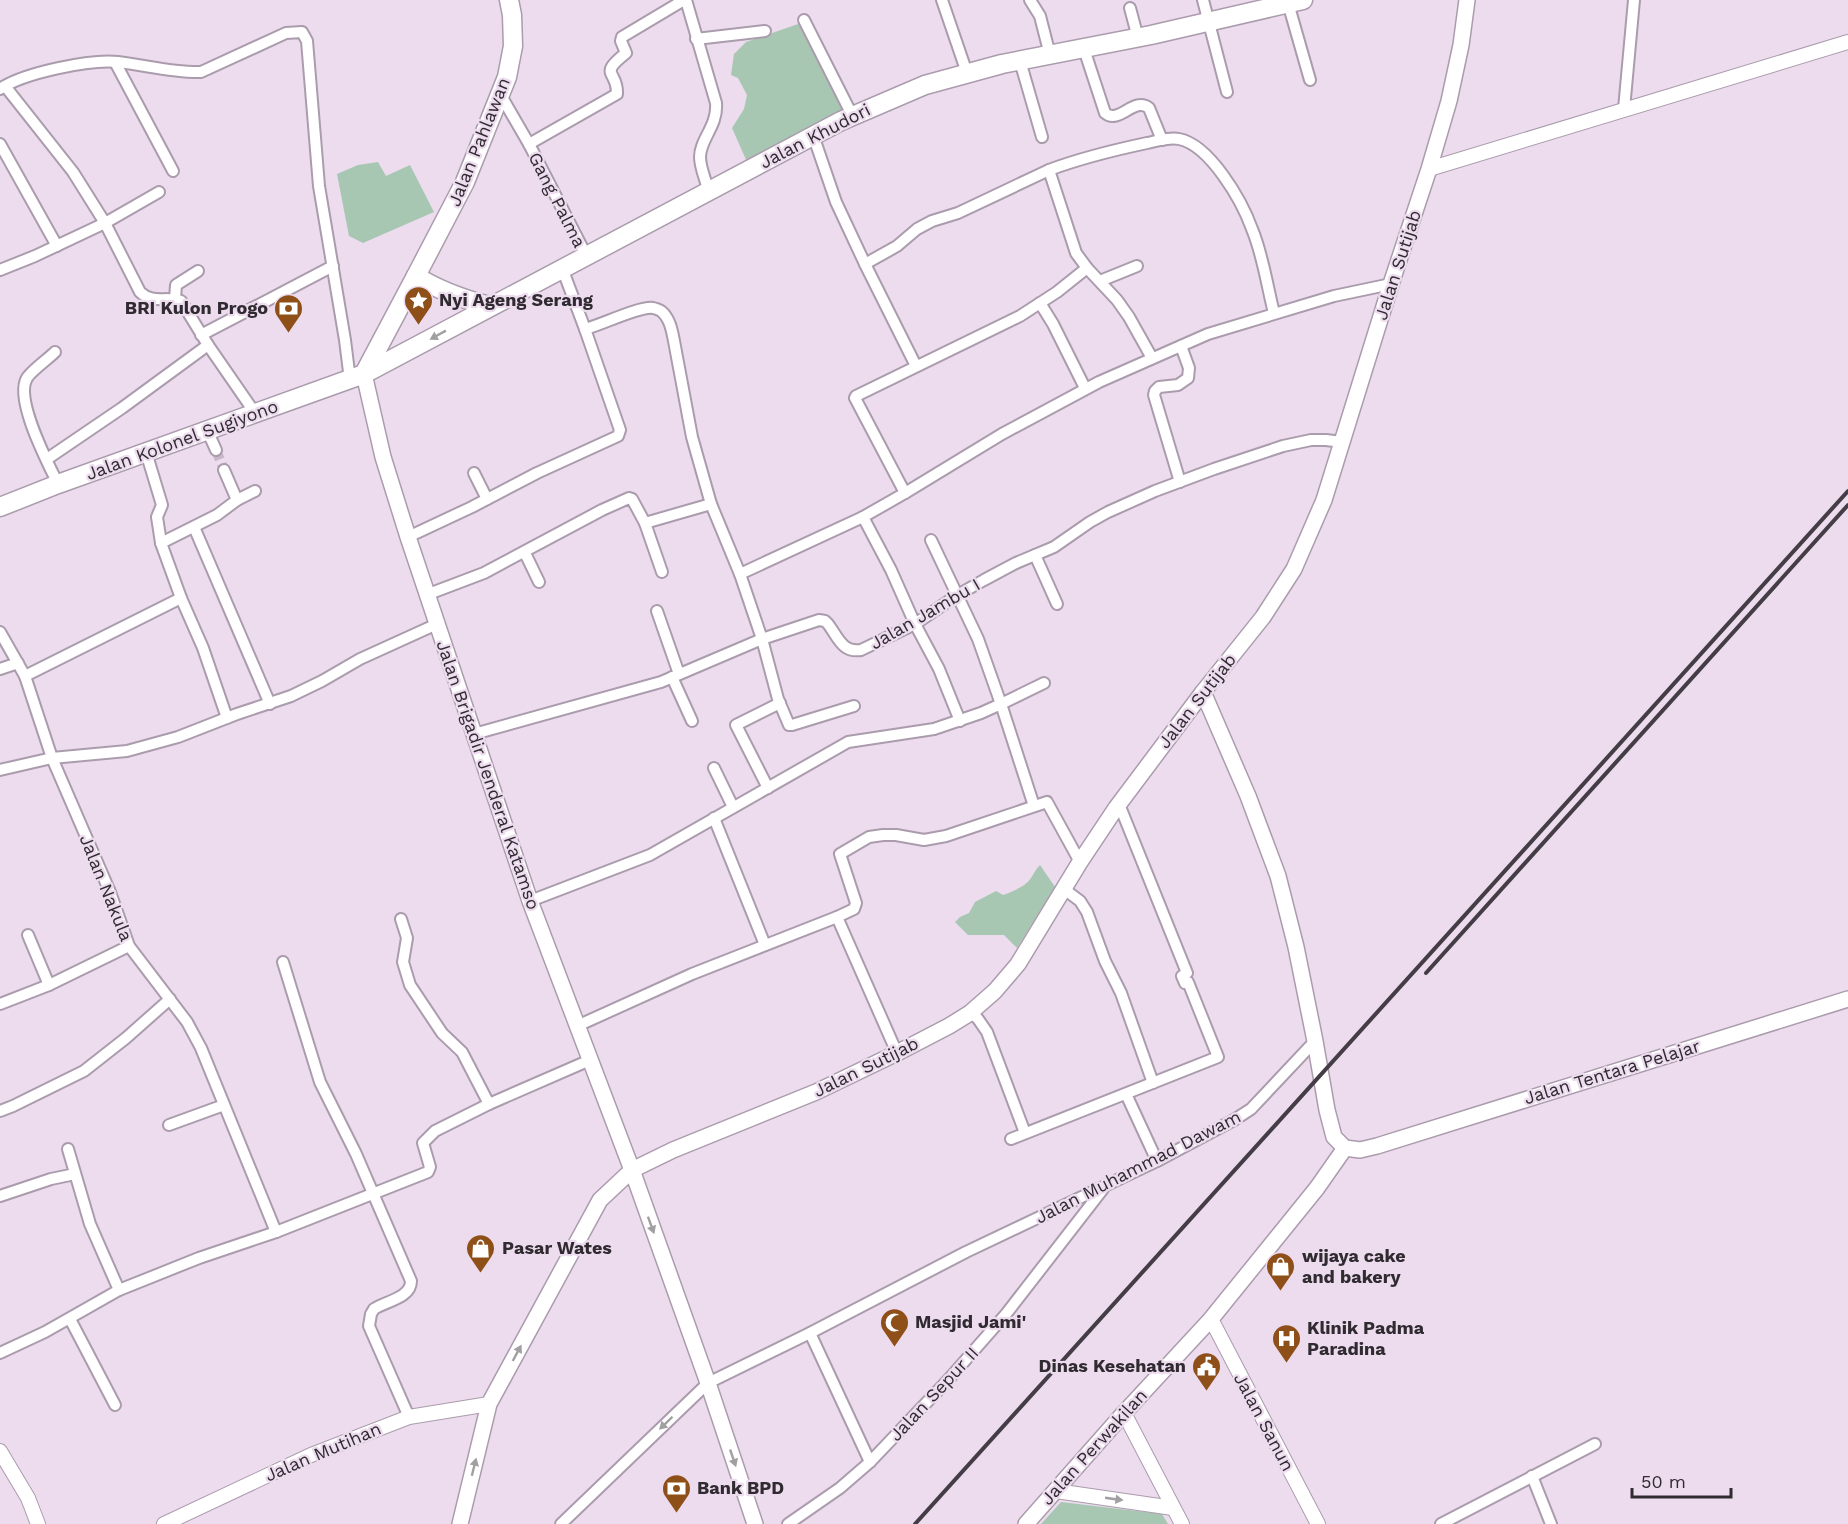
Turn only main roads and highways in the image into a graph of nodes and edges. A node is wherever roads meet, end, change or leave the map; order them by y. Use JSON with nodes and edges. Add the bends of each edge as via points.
{"nodes":[{"id":1,"x":509,"y":0,"type":"edge"},
{"id":2,"x":1467,"y":0,"type":"edge"},
{"id":3,"x":1296,"y":2,"type":"edge"},
{"id":4,"x":416,"y":276,"type":"junction"},
{"id":5,"x":489,"y":306,"type":"junction"},
{"id":6,"x":357,"y":377,"type":"junction"},
{"id":7,"x":0,"y":507,"type":"edge"},
{"id":8,"x":1203,"y":692,"type":"junction"},
{"id":9,"x":1848,"y":999,"type":"edge"},
{"id":10,"x":1345,"y":1148,"type":"junction"},
{"id":11,"x":632,"y":1170,"type":"junction"},
{"id":12,"x":460,"y":1524,"type":"edge"},
{"id":13,"x":755,"y":1524,"type":"edge"},
{"id":14,"x":1026,"y":1524,"type":"edge"}],
"edges":[{"from":1,"to":4,"type":"main road","name":"Jalan Pahlawan","via":[[513,46],[507,77],[465,182]]},
{"from":2,"to":8,"type":"main road","name":"Jalan Sutijab","via":[[1454,78],[1429,169],[1324,500],[1294,569],[1263,617]]},
{"from":3,"to":5,"type":"main road","name":"Jalan Khudori","via":[[925,85],[852,115]]},
{"from":4,"to":5,"type":"main road","via":[[445,293]]},
{"from":4,"to":6,"type":"main road","name":"Jalan Pahlawan"},
{"from":5,"to":6,"type":"main road","name":"Jalan Khudori","one_way":true},
{"from":6,"to":7,"type":"main road","name":"Jalan Kolonel Sugiyono"},
{"from":6,"to":11,"type":"main road","name":"Jalan Brigadir Jenderal Katamso","via":[[530,901]]},
{"from":8,"to":10,"type":"main road","via":[[1278,876],[1296,947],[1327,1110],[1334,1137]]},
{"from":8,"to":11,"type":"main road","name":"Jalan Sutijab","via":[[1119,804],[1018,964],[971,1012],[816,1092]]},
{"from":9,"to":10,"type":"main road","name":"Jalan Tentara Pelajar","via":[[1377,1146]]},
{"from":10,"to":14,"type":"main road","name":"Jalan Perwakilan","via":[[1211,1319]]},
{"from":12,"to":11,"type":"main road","name":"Jalan Sutijab","one_way":true,"via":[[489,1404],[600,1200]]},
{"from":11,"to":13,"type":"main road","name":"Jalan Brigadir Jenderal Katamso","one_way":true}]}
